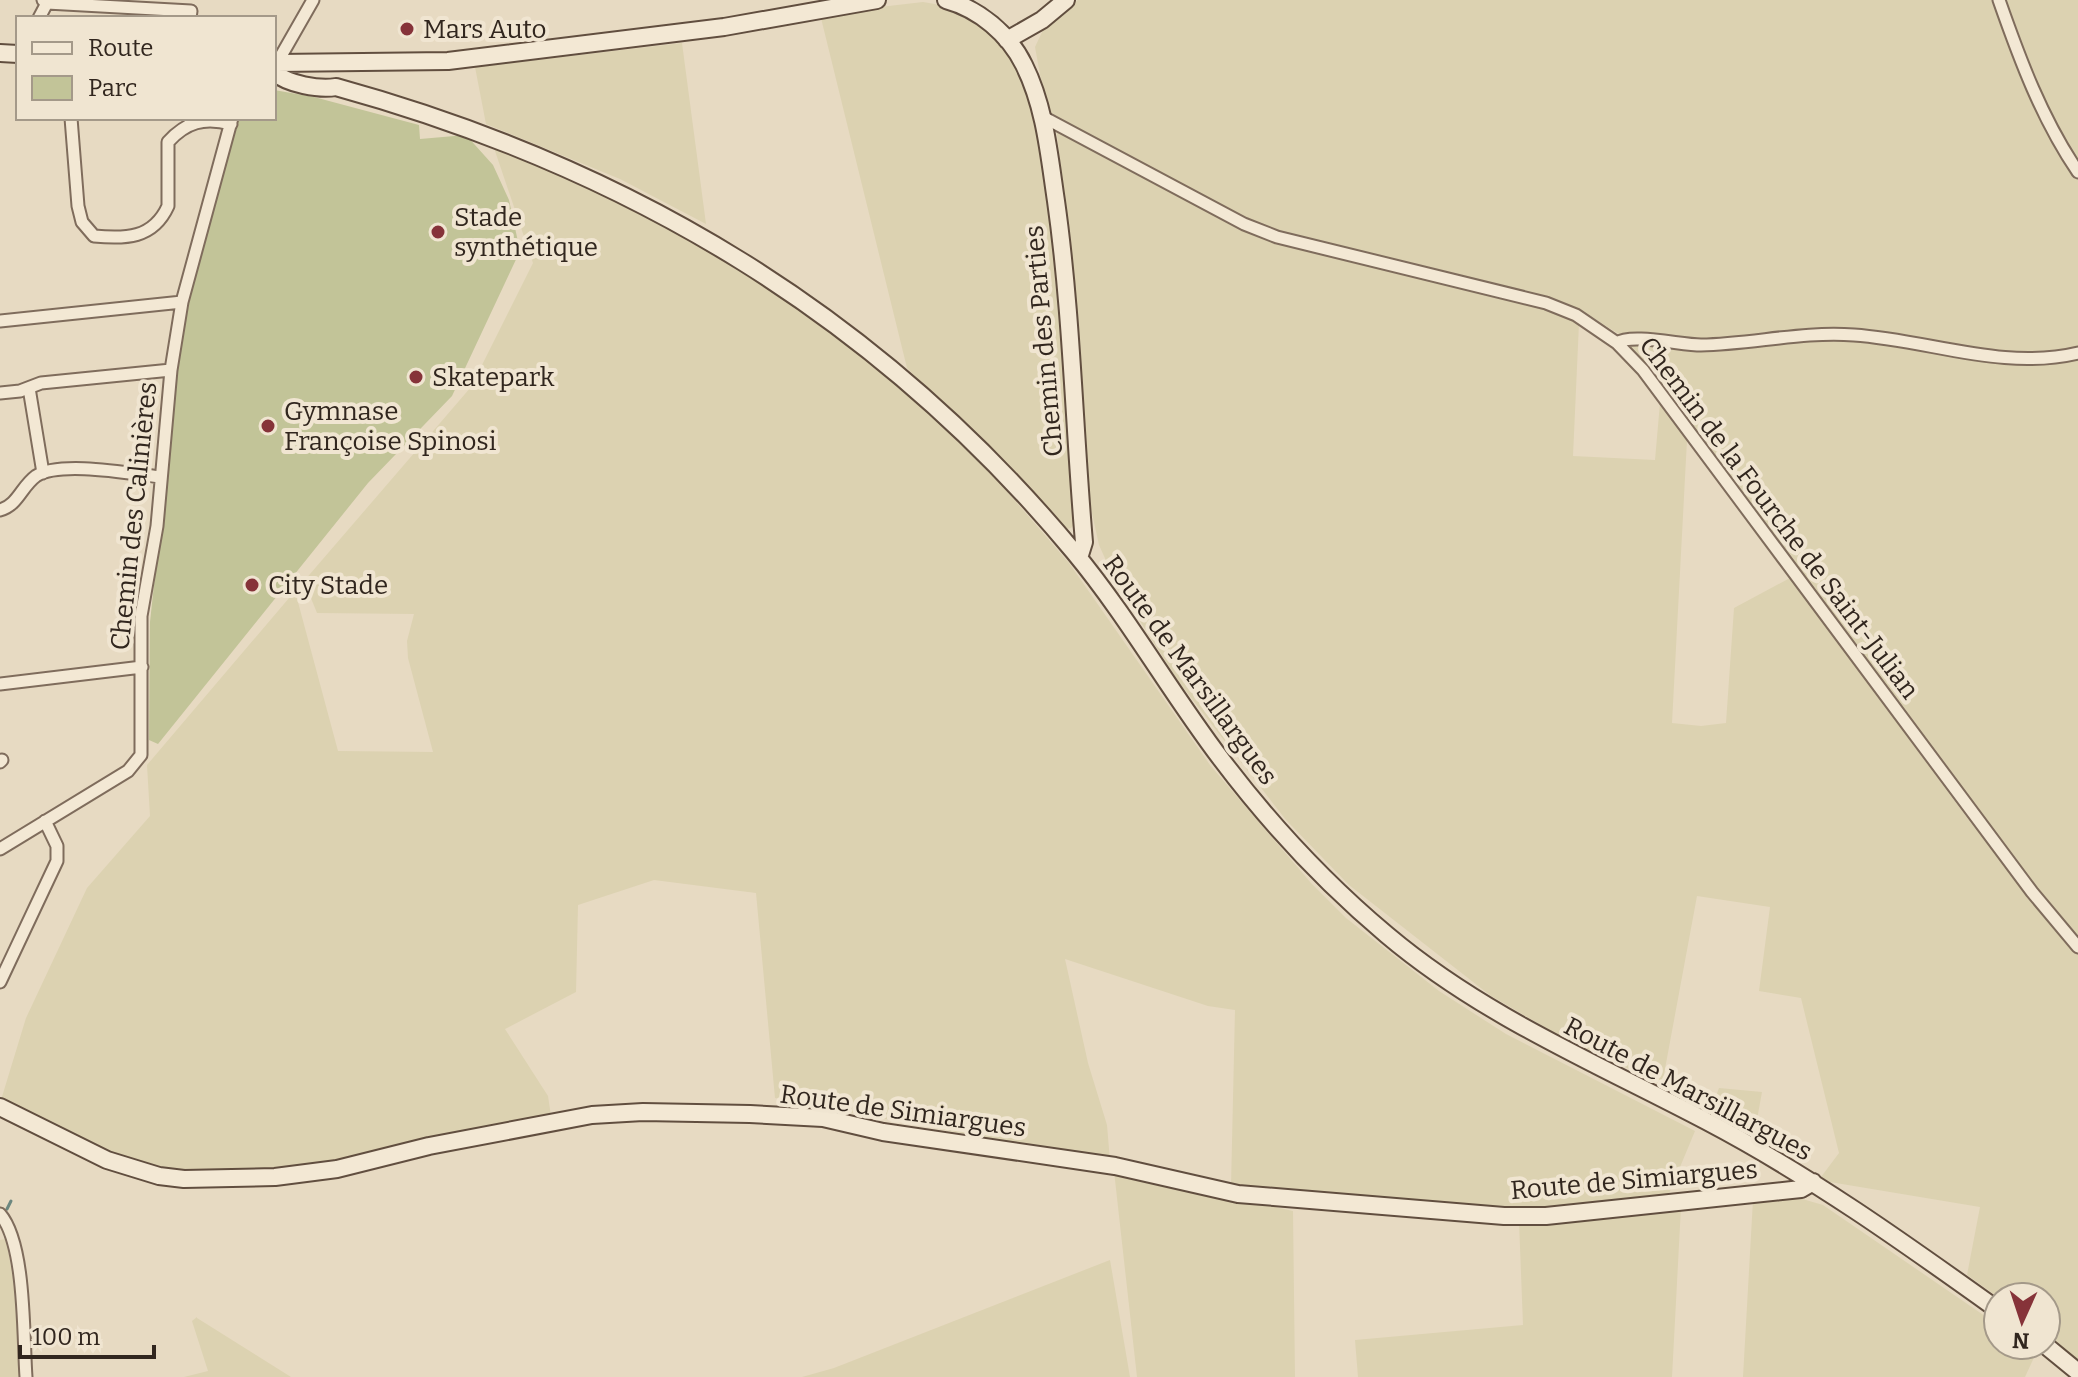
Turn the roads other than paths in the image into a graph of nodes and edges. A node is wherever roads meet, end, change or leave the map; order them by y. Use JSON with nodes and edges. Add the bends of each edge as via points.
{"nodes":[{"id":1,"x":313,"y":0,"type":"edge"},
{"id":2,"x":877,"y":0,"type":"edge"},
{"id":3,"x":946,"y":0,"type":"edge"},
{"id":4,"x":1066,"y":0,"type":"edge"},
{"id":5,"x":1999,"y":0,"type":"edge"},
{"id":6,"x":843,"y":1,"type":"edge"},
{"id":7,"x":45,"y":2,"type":"edge"},
{"id":8,"x":164,"y":4,"type":"edge"},
{"id":9,"x":783,"y":7,"type":"edge"},
{"id":10,"x":191,"y":10,"type":"edge"},
{"id":11,"x":1007,"y":40,"type":"junction"},
{"id":12,"x":276,"y":66,"type":"edge"},
{"id":13,"x":276,"y":68,"type":"edge"},
{"id":14,"x":276,"y":68,"type":"edge"},
{"id":15,"x":1045,"y":118,"type":"junction"},
{"id":16,"x":71,"y":120,"type":"edge"},
{"id":17,"x":231,"y":121,"type":"edge"},
{"id":18,"x":2078,"y":172,"type":"edge"},
{"id":19,"x":182,"y":302,"type":"junction"},
{"id":20,"x":0,"y":321,"type":"edge"},
{"id":21,"x":1617,"y":343,"type":"junction"},
{"id":22,"x":2078,"y":353,"type":"edge"},
{"id":23,"x":171,"y":370,"type":"junction"},
{"id":24,"x":29,"y":388,"type":"junction"},
{"id":25,"x":0,"y":393,"type":"edge"},
{"id":26,"x":43,"y":473,"type":"junction"},
{"id":27,"x":161,"y":477,"type":"junction"},
{"id":28,"x":0,"y":510,"type":"edge"},
{"id":29,"x":1079,"y":558,"type":"junction"},
{"id":30,"x":142,"y":667,"type":"junction"},
{"id":31,"x":0,"y":684,"type":"edge"},
{"id":32,"x":45,"y":821,"type":"junction"},
{"id":33,"x":0,"y":849,"type":"edge"},
{"id":34,"x":2078,"y":947,"type":"edge"},
{"id":35,"x":0,"y":982,"type":"edge"},
{"id":36,"x":0,"y":1107,"type":"edge"},
{"id":37,"x":1813,"y":1182,"type":"junction"},
{"id":38,"x":0,"y":1214,"type":"edge"},
{"id":39,"x":1982,"y":1299,"type":"edge"},
{"id":40,"x":2062,"y":1359,"type":"edge"},
{"id":41,"x":2078,"y":1372,"type":"edge"},
{"id":42,"x":26,"y":1377,"type":"edge"}],
"edges":[{"from":1,"to":12,"type":"street"},
{"from":2,"to":6,"type":"street"},
{"from":3,"to":11,"type":"street","name":"Chemin des Parties","via":[[980,16]]},
{"from":4,"to":11,"type":"street"},
{"from":5,"to":18,"type":"street","via":[[2028,81]]},
{"from":6,"to":9,"type":"street"},
{"from":7,"to":8,"type":"street"},
{"from":8,"to":10,"type":"street"},
{"from":9,"to":13,"type":"street","via":[[724,27],[448,61]]},
{"from":11,"to":15,"type":"street","name":"Chemin des Parties","via":[[1024,65]]},
{"from":14,"to":29,"type":"street","name":"Route de Marsillargues","via":[[433,115],[567,166],[639,200],[782,284],[922,395]]},
{"from":15,"to":21,"type":"street","name":"Chemin de la Fourche de Saint-Julian","via":[[1255,228],[1546,303],[1597,326]]},
{"from":15,"to":29,"type":"street","name":"Chemin des Parties","via":[[1066,279],[1084,542]]},
{"from":16,"to":17,"type":"street","via":[[82,222],[94,236],[129,239],[164,215],[168,142],[180,128]]},
{"from":17,"to":19,"type":"street","name":"Chemin des Calinières"},
{"from":19,"to":20,"type":"street"},
{"from":19,"to":23,"type":"street","name":"Chemin des Calinières"},
{"from":21,"to":22,"type":"street","via":[[1631,338],[1701,345],[1821,333],[1895,339],[2017,361]]},
{"from":21,"to":34,"type":"street","name":"Chemin de la Fourche de Saint-Julian","via":[[1643,370]]},
{"from":23,"to":24,"type":"street"},
{"from":23,"to":27,"type":"street","name":"Chemin des Calinières"},
{"from":24,"to":25,"type":"street"},
{"from":24,"to":26,"type":"street"},
{"from":26,"to":27,"type":"street","via":[[84,469]]},
{"from":26,"to":28,"type":"street","via":[[11,506]]},
{"from":27,"to":30,"type":"street","name":"Chemin des Calinières","via":[[141,616]]},
{"from":29,"to":37,"type":"street","name":"Route de Marsillargues","via":[[1268,818],[1319,874],[1389,937],[1496,1013],[1709,1122]]},
{"from":30,"to":31,"type":"street"},
{"from":30,"to":32,"type":"street","name":"Chemin des Calinières","via":[[141,755],[128,771]]},
{"from":32,"to":33,"type":"street","name":"Chemin des Calinières"},
{"from":32,"to":35,"type":"street","via":[[57,846],[57,861]]},
{"from":36,"to":37,"type":"street","name":"Route de Simiargues","via":[[107,1160],[184,1179],[337,1169],[429,1146],[632,1112],[809,1116],[1108,1165],[1258,1197],[1518,1216],[1801,1189]]},
{"from":37,"to":39,"type":"street","name":"Route de Marsillargues"},
{"from":38,"to":42,"type":"street","via":[[16,1256]]},
{"from":40,"to":41,"type":"street"}]}
